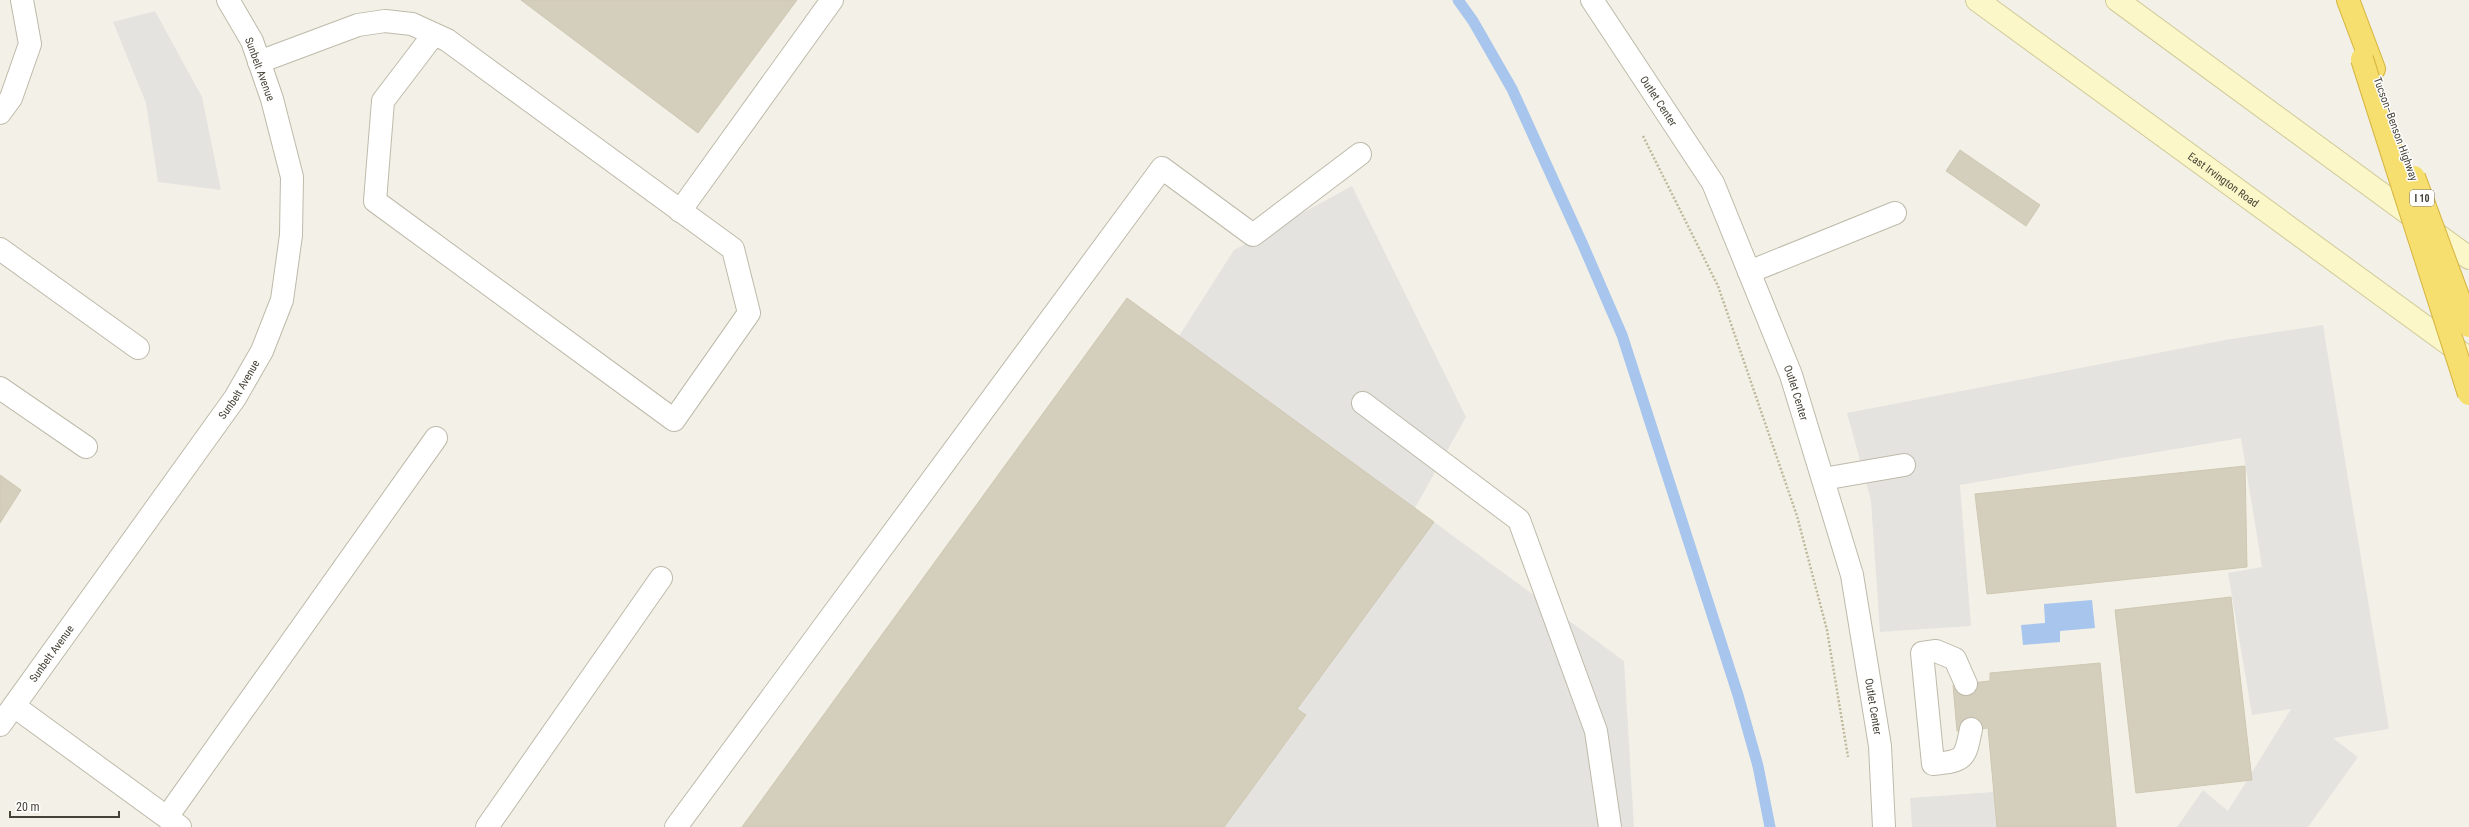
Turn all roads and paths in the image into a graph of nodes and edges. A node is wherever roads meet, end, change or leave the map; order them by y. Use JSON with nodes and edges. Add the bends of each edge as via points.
{"nodes":[{"id":1,"x":22,"y":0,"type":"edge"},
{"id":2,"x":228,"y":0,"type":"edge"},
{"id":3,"x":832,"y":0,"type":"edge"},
{"id":4,"x":1592,"y":0,"type":"edge"},
{"id":5,"x":1977,"y":0,"type":"edge"},
{"id":6,"x":2117,"y":0,"type":"edge"},
{"id":7,"x":2342,"y":0,"type":"edge"},
{"id":8,"x":2348,"y":0,"type":"edge"},
{"id":9,"x":434,"y":34,"type":"junction"},
{"id":10,"x":259,"y":62,"type":"junction"},
{"id":11,"x":2368,"y":64,"type":"junction"},
{"id":12,"x":0,"y":113,"type":"edge"},
{"id":13,"x":1641,"y":132,"type":"dead end"},
{"id":14,"x":1360,"y":154,"type":"dead end"},
{"id":15,"x":680,"y":211,"type":"junction"},
{"id":16,"x":1895,"y":213,"type":"dead end"},
{"id":17,"x":0,"y":249,"type":"edge"},
{"id":18,"x":2469,"y":258,"type":"edge"},
{"id":19,"x":1749,"y":272,"type":"junction"},
{"id":20,"x":2469,"y":326,"type":"edge"},
{"id":21,"x":138,"y":348,"type":"dead end"},
{"id":22,"x":2469,"y":359,"type":"edge"},
{"id":23,"x":0,"y":388,"type":"edge"},
{"id":24,"x":2469,"y":394,"type":"edge"},
{"id":25,"x":1363,"y":403,"type":"dead end"},
{"id":26,"x":436,"y":438,"type":"dead end"},
{"id":27,"x":86,"y":447,"type":"dead end"},
{"id":28,"x":1904,"y":465,"type":"dead end"},
{"id":29,"x":1823,"y":479,"type":"junction"},
{"id":30,"x":661,"y":578,"type":"dead end"},
{"id":31,"x":1966,"y":684,"type":"dead end"},
{"id":32,"x":14,"y":706,"type":"junction"},
{"id":33,"x":0,"y":725,"type":"edge"},
{"id":34,"x":1971,"y":729,"type":"dead end"},
{"id":35,"x":1848,"y":760,"type":"dead end"},
{"id":36,"x":174,"y":822,"type":"edge"},
{"id":37,"x":487,"y":827,"type":"edge"},
{"id":38,"x":676,"y":827,"type":"edge"},
{"id":39,"x":1610,"y":827,"type":"edge"},
{"id":40,"x":1884,"y":827,"type":"edge"}],
"edges":[{"from":1,"to":12,"type":"street","via":[[30,44],[11,98]]},
{"from":2,"to":10,"type":"street","name":"Sunbelt Avenue","via":[[252,42]]},
{"from":3,"to":15,"type":"street"},
{"from":4,"to":19,"type":"street","name":"Outlet Center","via":[[1712,183]]},
{"from":5,"to":22,"type":"main road","name":"East Irvington Road"},
{"from":6,"to":18,"type":"main road"},
{"from":7,"to":11,"type":"highway"},
{"from":8,"to":11,"type":"highway","name":"Tucson–Benson Highway","number":"I 10"},
{"from":9,"to":10,"type":"street","via":[[412,24],[385,21],[358,25]]},
{"from":9,"to":15,"type":"street","via":[[447,40],[511,85]]},
{"from":9,"to":15,"type":"street","via":[[383,101],[375,201],[674,420],[749,313],[733,250]]},
{"from":10,"to":32,"type":"street","name":"Sunbelt Avenue","via":[[272,99],[292,177],[291,235],[282,300],[262,351],[235,398]]},
{"from":11,"to":20,"type":"highway","name":"Tucson–Benson Highway","number":"I 10","bridge":true},
{"from":11,"to":24,"type":"highway","bridge":true},
{"from":13,"to":35,"type":"path","via":[[1718,286],[1797,516],[1827,630]]},
{"from":14,"to":38,"type":"street","via":[[1253,235],[1162,168]]},
{"from":16,"to":19,"type":"street"},
{"from":17,"to":21,"type":"street"},
{"from":19,"to":29,"type":"street","name":"Outlet Center","via":[[1791,375]]},
{"from":23,"to":27,"type":"street"},
{"from":25,"to":39,"type":"street","via":[[1519,520],[1596,731]]},
{"from":26,"to":36,"type":"street"},
{"from":28,"to":29,"type":"street"},
{"from":29,"to":40,"type":"street","name":"Outlet Center","via":[[1852,575],[1880,746]]},
{"from":30,"to":37,"type":"street"},
{"from":31,"to":34,"type":"street","via":[[1955,659],[1936,651],[1922,653],[1933,764],[1955,762],[1966,753]]},
{"from":32,"to":33,"type":"street","name":"Sunbelt Avenue"},
{"from":32,"to":36,"type":"street"}]}
